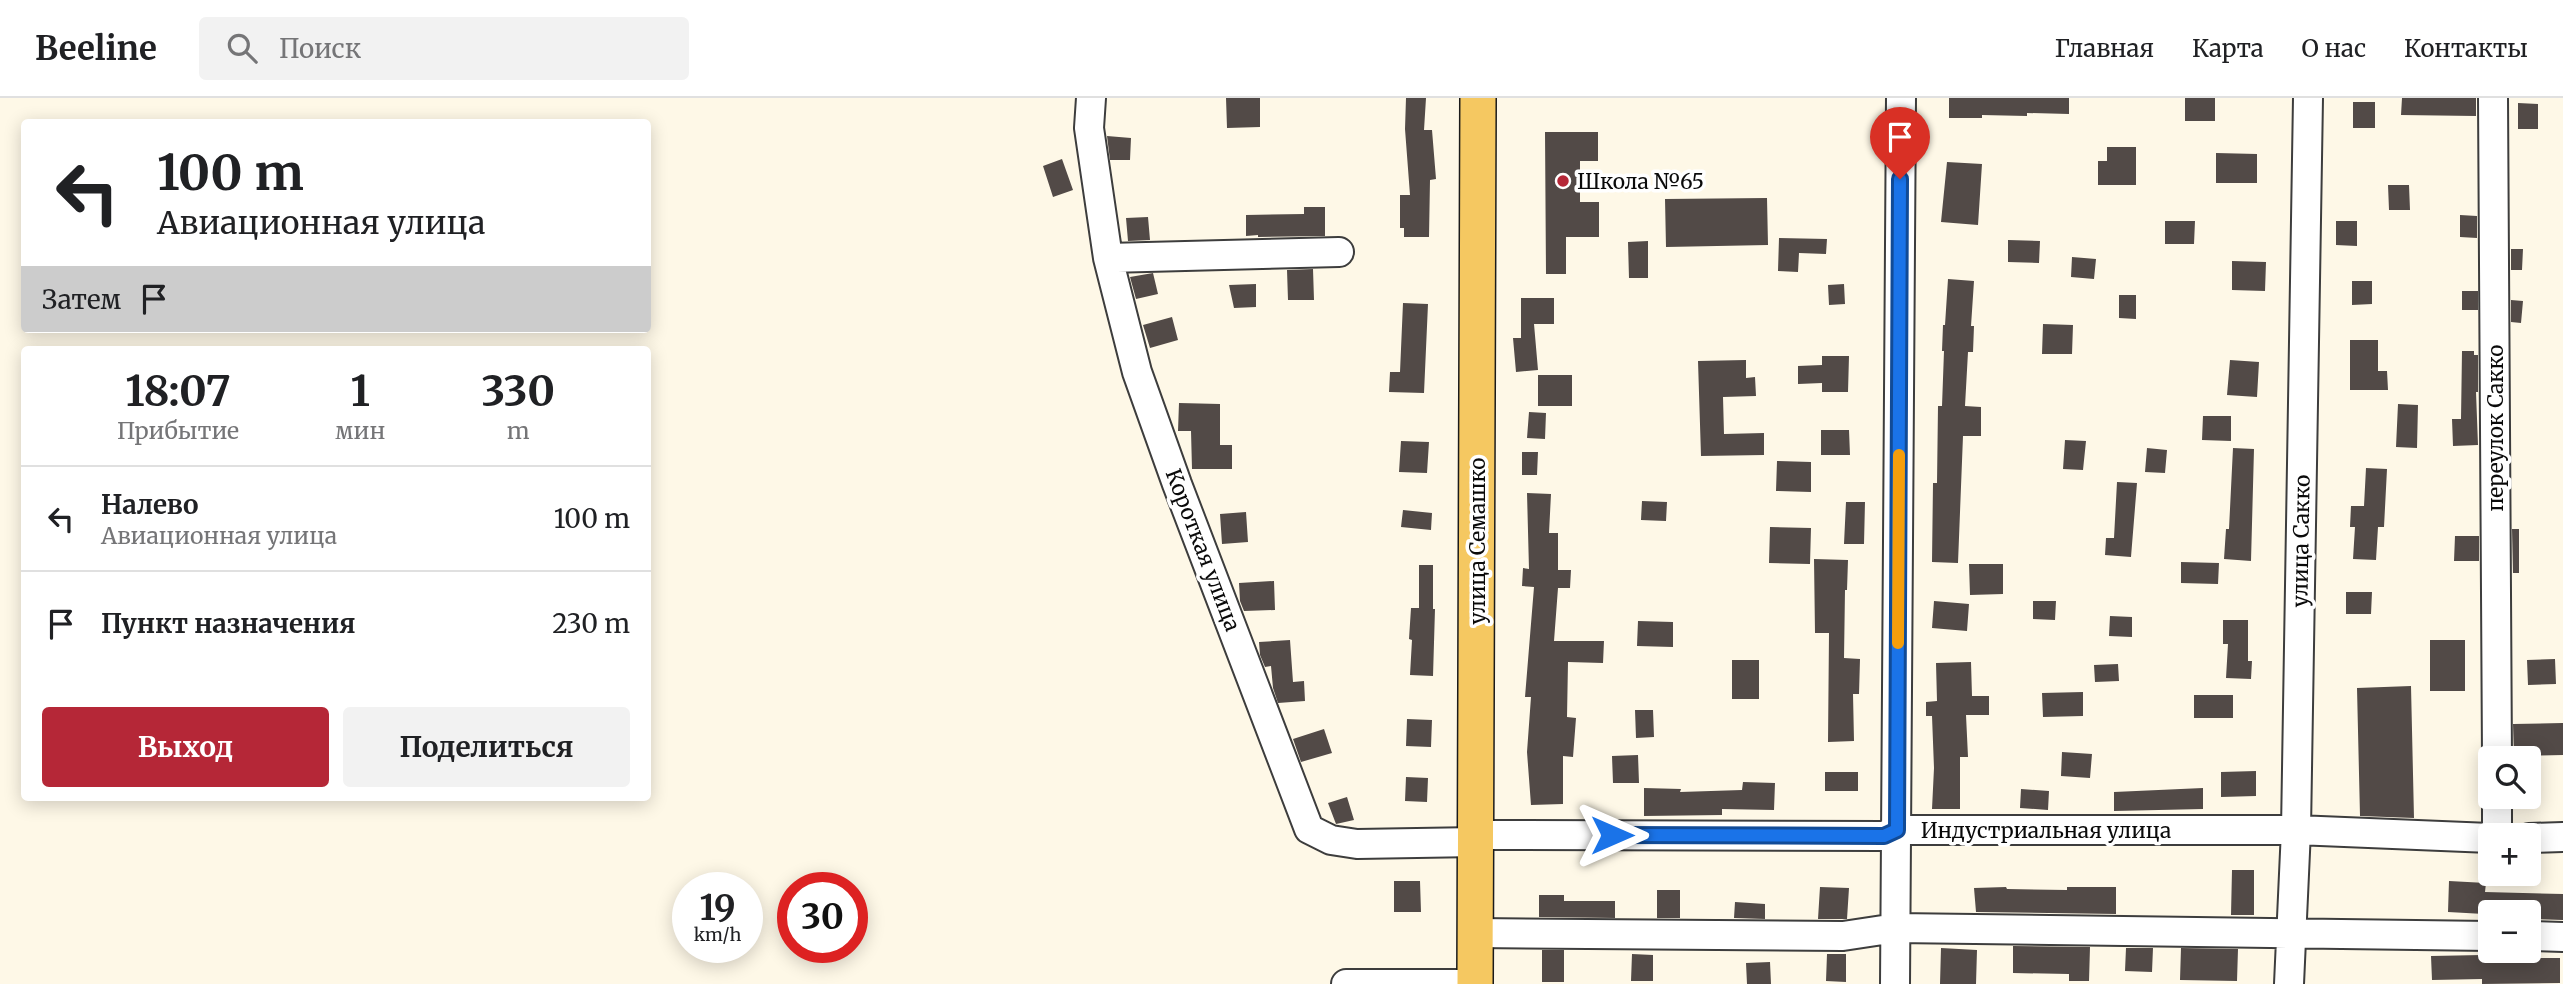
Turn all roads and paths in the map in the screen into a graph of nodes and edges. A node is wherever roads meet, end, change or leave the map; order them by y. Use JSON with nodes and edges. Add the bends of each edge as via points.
{"nodes":[{"id":1,"x":1091,"y":98,"type":"edge"},
{"id":2,"x":1478,"y":98,"type":"edge"},
{"id":3,"x":1901,"y":98,"type":"edge"},
{"id":4,"x":2308,"y":98,"type":"edge"},
{"id":5,"x":2493,"y":98,"type":"edge"},
{"id":6,"x":1339,"y":252,"type":"dead end"},
{"id":7,"x":1108,"y":258,"type":"junction"},
{"id":8,"x":2497,"y":746,"type":"edge"},
{"id":9,"x":1897,"y":830,"type":"junction"},
{"id":10,"x":2296,"y":830,"type":"junction"},
{"id":11,"x":2563,"y":837,"type":"edge"},
{"id":12,"x":1477,"y":838,"type":"junction"},
{"id":13,"x":2478,"y":838,"type":"edge"},
{"id":14,"x":2541,"y":838,"type":"edge"},
{"id":15,"x":1896,"y":928,"type":"junction"},
{"id":16,"x":1476,"y":933,"type":"junction"},
{"id":17,"x":2291,"y":933,"type":"junction"},
{"id":18,"x":2478,"y":936,"type":"edge"},
{"id":19,"x":2541,"y":936,"type":"edge"},
{"id":20,"x":2563,"y":937,"type":"edge"},
{"id":21,"x":1346,"y":984,"type":"edge"},
{"id":22,"x":1475,"y":984,"type":"edge"},
{"id":23,"x":1895,"y":984,"type":"edge"},
{"id":24,"x":2289,"y":984,"type":"edge"}],
"edges":[{"from":1,"to":7,"type":"street","name":"Короткая улица","via":[[1089,128]]},
{"from":2,"to":12,"type":"main road","name":"улица Семашко"},
{"from":3,"to":9,"type":"street"},
{"from":4,"to":10,"type":"street","name":"улица Сакко"},
{"from":5,"to":8,"type":"street","name":"переулок Сакко"},
{"from":6,"to":7,"type":"street"},
{"from":7,"to":12,"type":"street","name":"Короткая улица","via":[[1137,372],[1309,829],[1331,840],[1357,844]]},
{"from":9,"to":10,"type":"street","name":"Индустриальная улица"},
{"from":9,"to":12,"type":"street","name":"Индустриальная улица","via":[[1884,836]]},
{"from":9,"to":15,"type":"street"},
{"from":10,"to":13,"type":"street","name":"Индустриальная улица"},
{"from":10,"to":17,"type":"street","name":"улица Сакко"},
{"from":11,"to":14,"type":"street"},
{"from":12,"to":16,"type":"main road","name":"улица Семашко"},
{"from":15,"to":16,"type":"street","via":[[1843,936]]},
{"from":15,"to":17,"type":"street"},
{"from":15,"to":23,"type":"street"},
{"from":16,"to":22,"type":"main road","name":"улица Семашко"},
{"from":17,"to":18,"type":"street"},
{"from":17,"to":24,"type":"street","name":"улица Сакко"},
{"from":19,"to":20,"type":"street"},
{"from":21,"to":22,"type":"street"}]}
